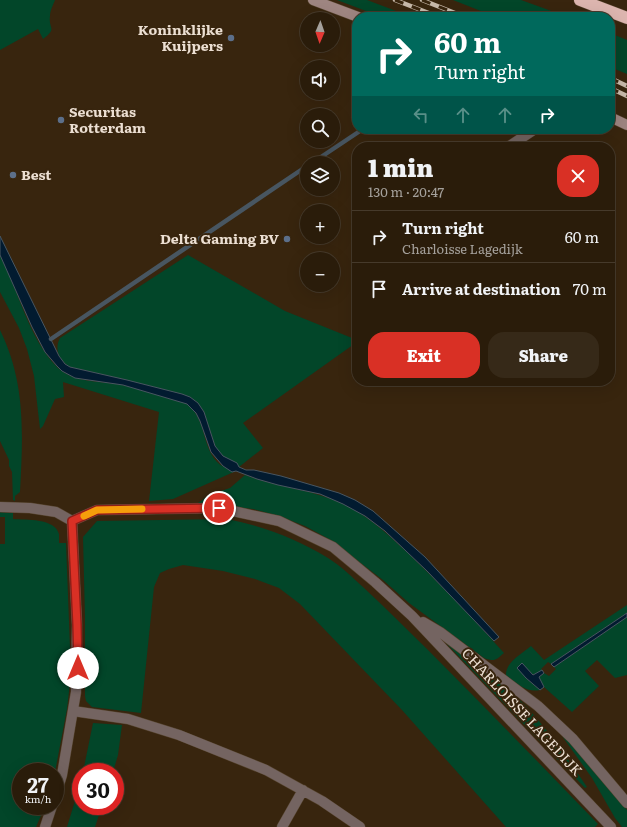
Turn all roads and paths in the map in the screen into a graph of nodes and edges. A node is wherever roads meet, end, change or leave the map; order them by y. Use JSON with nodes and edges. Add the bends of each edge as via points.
{"nodes":[{"id":1,"x":313,"y":0,"type":"edge"},
{"id":2,"x":580,"y":0,"type":"edge"},
{"id":3,"x":611,"y":12,"type":"edge"},
{"id":4,"x":615,"y":13,"type":"edge"},
{"id":5,"x":352,"y":15,"type":"edge"},
{"id":6,"x":627,"y":18,"type":"edge"},
{"id":7,"x":615,"y":119,"type":"edge"},
{"id":8,"x":627,"y":125,"type":"edge"},
{"id":9,"x":528,"y":134,"type":"edge"},
{"id":10,"x":516,"y":142,"type":"edge"},
{"id":11,"x":0,"y":507,"type":"edge"},
{"id":12,"x":72,"y":521,"type":"junction"},
{"id":13,"x":412,"y":616,"type":"junction"},
{"id":14,"x":73,"y":711,"type":"junction"},
{"id":15,"x":64,"y":763,"type":"edge"},
{"id":16,"x":303,"y":790,"type":"junction"},
{"id":17,"x":627,"y":803,"type":"edge"},
{"id":18,"x":49,"y":815,"type":"edge"},
{"id":19,"x":45,"y":827,"type":"edge"},
{"id":20,"x":282,"y":827,"type":"edge"},
{"id":21,"x":360,"y":827,"type":"edge"},
{"id":22,"x":611,"y":827,"type":"edge"}],
"edges":[{"from":1,"to":5,"type":"main road"},
{"from":2,"to":3,"type":"highway"},
{"from":4,"to":6,"type":"highway"},
{"from":7,"to":8,"type":"main road"},
{"from":9,"to":10,"type":"street"},
{"from":11,"to":12,"type":"street","via":[[56,512]]},
{"from":12,"to":13,"type":"street","name":"CHARLOISSE LAGEDIJK","via":[[97,510],[211,508],[279,521],[333,547]]},
{"from":12,"to":14,"type":"street","via":[[77,640],[77,676]]},
{"from":13,"to":17,"type":"street","name":"CHARLOISSE LAGEDIJK","via":[[440,632],[538,706],[573,739]]},
{"from":13,"to":22,"type":"street","name":"CHARLOISSE LAGEDIJK"},
{"from":14,"to":15,"type":"street"},
{"from":14,"to":16,"type":"street","via":[[128,719],[179,735],[266,770]]},
{"from":16,"to":20,"type":"street"},
{"from":16,"to":21,"type":"street"},
{"from":18,"to":19,"type":"street"}]}
